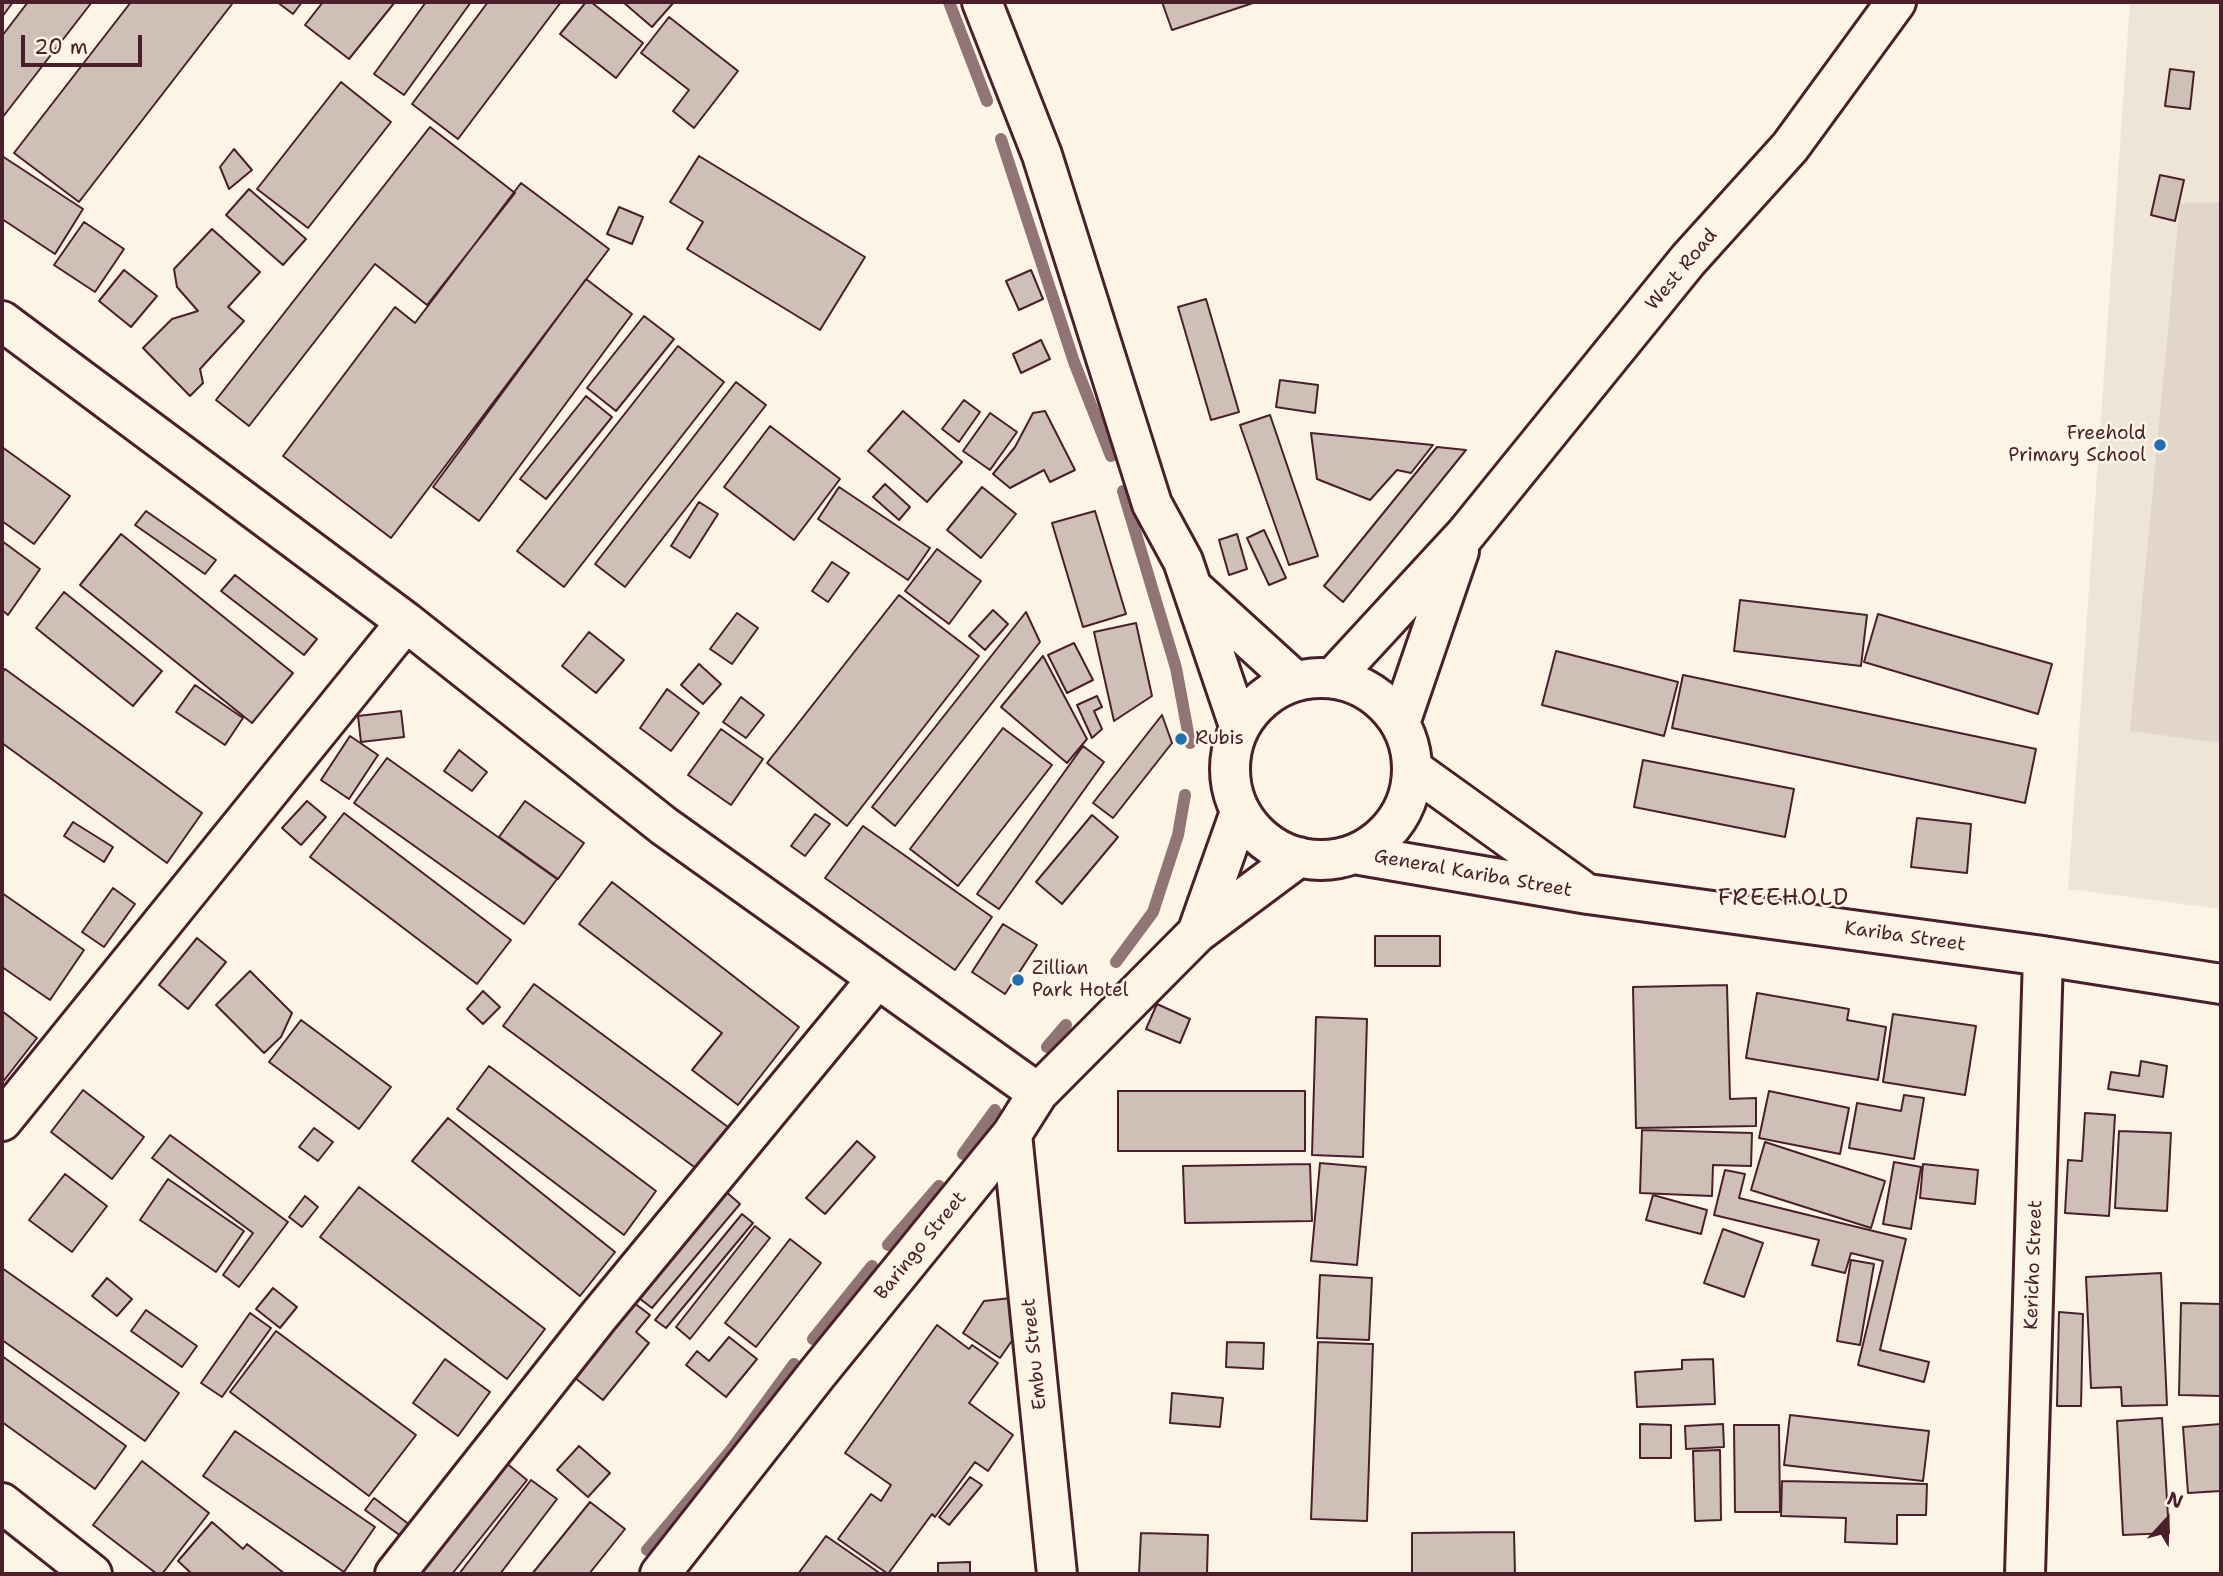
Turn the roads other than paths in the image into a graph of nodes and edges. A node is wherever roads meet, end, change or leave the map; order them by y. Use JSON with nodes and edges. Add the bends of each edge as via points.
{"nodes":[{"id":1,"x":982,"y":2,"type":"edge"},
{"id":2,"x":1896,"y":2,"type":"edge"},
{"id":3,"x":2,"y":321,"type":"edge"},
{"id":4,"x":1465,"y":536,"type":"junction"},
{"id":5,"x":1190,"y":585,"type":"junction"},
{"id":6,"x":406,"y":622,"type":"junction"},
{"id":7,"x":1334,"y":678,"type":"junction"},
{"id":8,"x":1295,"y":681,"type":"junction"},
{"id":9,"x":1400,"y":723,"type":"junction"},
{"id":10,"x":1239,"y":726,"type":"junction"},
{"id":11,"x":1413,"y":769,"type":"junction"},
{"id":12,"x":1240,"y":812,"type":"junction"},
{"id":13,"x":1354,"y":854,"type":"junction"},
{"id":14,"x":1299,"y":857,"type":"junction"},
{"id":15,"x":1588,"y":894,"type":"junction"},
{"id":16,"x":1197,"y":933,"type":"junction"},
{"id":17,"x":2043,"y":956,"type":"junction"},
{"id":18,"x":877,"y":979,"type":"junction"},
{"id":19,"x":2221,"y":984,"type":"edge"},
{"id":20,"x":1038,"y":1093,"type":"junction"},
{"id":21,"x":2,"y":1121,"type":"edge"},
{"id":22,"x":1012,"y":1134,"type":"junction"},
{"id":23,"x":2,"y":1503,"type":"edge"},
{"id":24,"x":92,"y":1574,"type":"edge"},
{"id":25,"x":395,"y":1574,"type":"edge"},
{"id":26,"x":660,"y":1574,"type":"edge"},
{"id":27,"x":1057,"y":1574,"type":"edge"},
{"id":28,"x":2025,"y":1574,"type":"edge"}],
"edges":[{"from":1,"to":5,"type":"street","via":[[1042,155],[1152,504]]},
{"from":2,"to":4,"type":"street","name":"West Road","via":[[1790,147],[1688,260]]},
{"from":3,"to":6,"type":"street"},
{"from":4,"to":7,"type":"street","name":"West Road"},
{"from":4,"to":9,"type":"street","name":"West Road"},
{"from":5,"to":8,"type":"street"},
{"from":5,"to":10,"type":"street"},
{"from":6,"to":18,"type":"street","via":[[664,826]]},
{"from":6,"to":21,"type":"street"},
{"from":7,"to":8,"type":"street"},
{"from":7,"to":9,"type":"street","via":[[1372,693]]},
{"from":8,"to":10,"type":"street","via":[[1254,706]]},
{"from":9,"to":11,"type":"street"},
{"from":10,"to":12,"type":"street","via":[[1229,769]]},
{"from":11,"to":13,"type":"street","via":[[1397,821],[1378,841]]},
{"from":11,"to":15,"type":"street","name":"General Kariba Street"},
{"from":12,"to":14,"type":"street","via":[[1255,832],[1276,848]]},
{"from":12,"to":16,"type":"street","name":"Baringo Street"},
{"from":13,"to":14,"type":"street","via":[[1327,860]]},
{"from":13,"to":15,"type":"street","name":"General Kariba Street"},
{"from":14,"to":16,"type":"street","name":"Baringo Street"},
{"from":15,"to":17,"type":"street","name":"Kariba Street"},
{"from":16,"to":20,"type":"street","name":"Baringo Street"},
{"from":17,"to":19,"type":"street","name":"Kariba Street"},
{"from":17,"to":28,"type":"street","name":"Kericho Street"},
{"from":18,"to":20,"type":"street"},
{"from":18,"to":25,"type":"street","via":[[598,1317]]},
{"from":20,"to":22,"type":"street","name":"Baringo Street"},
{"from":22,"to":26,"type":"street","name":"Baringo Street"},
{"from":22,"to":27,"type":"street","name":"Embu Street"},
{"from":23,"to":24,"type":"street"}]}
